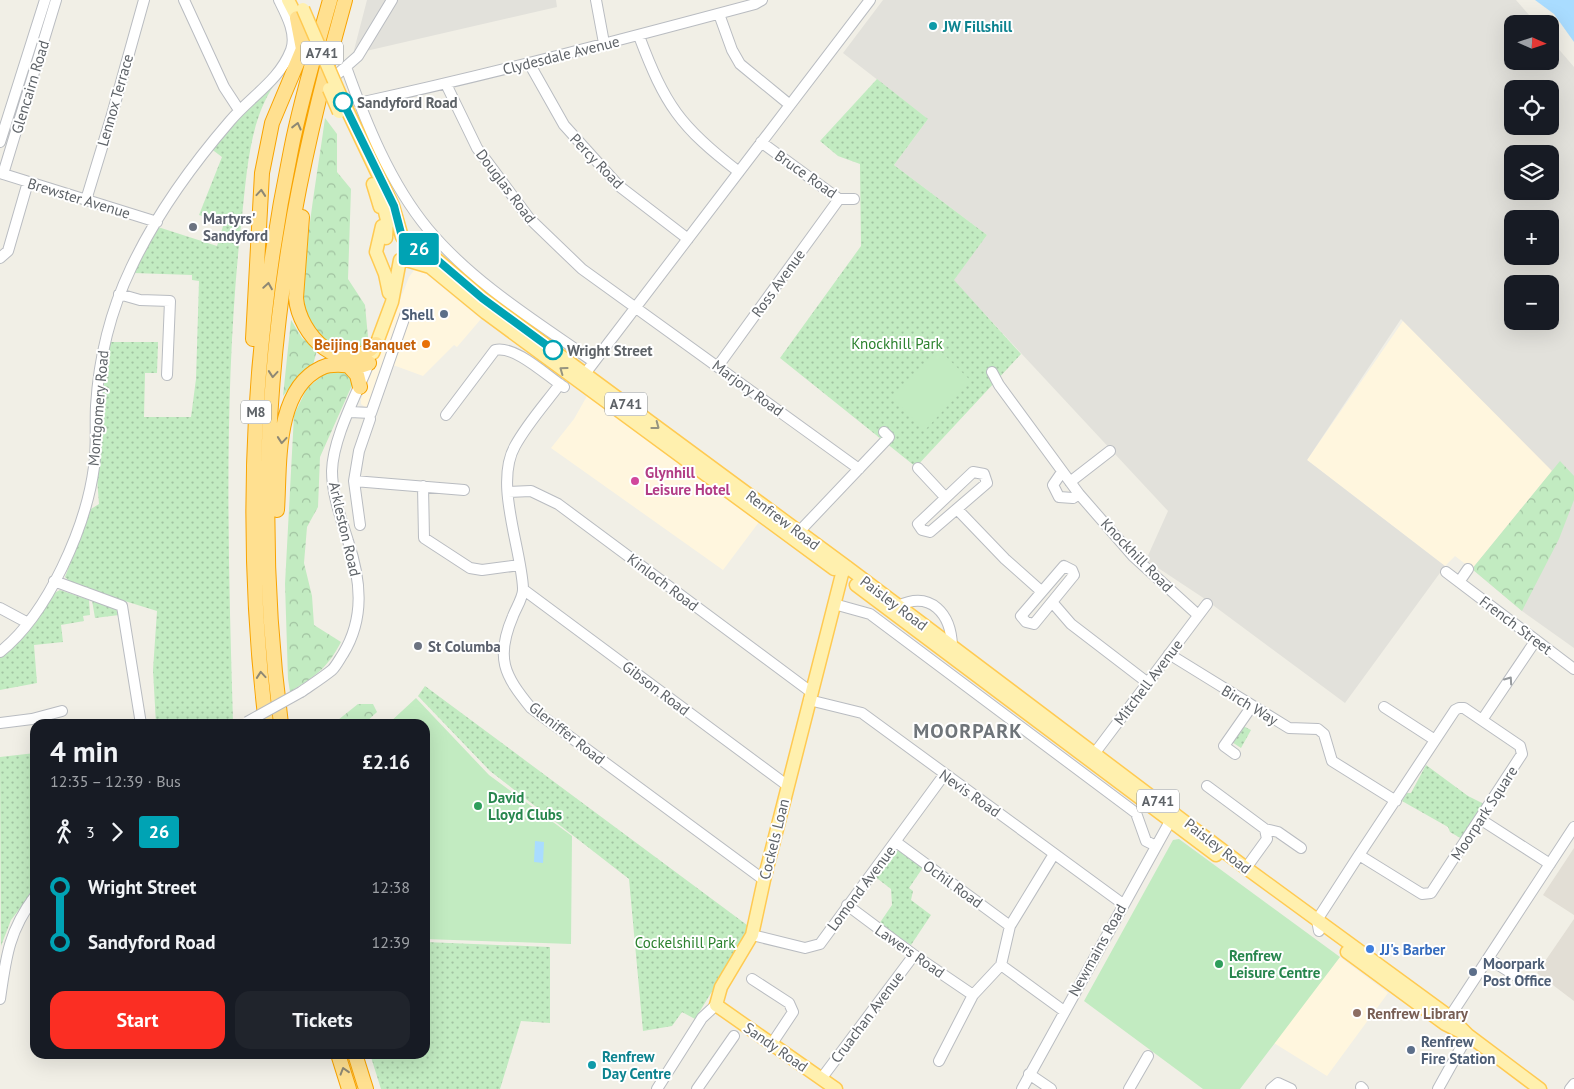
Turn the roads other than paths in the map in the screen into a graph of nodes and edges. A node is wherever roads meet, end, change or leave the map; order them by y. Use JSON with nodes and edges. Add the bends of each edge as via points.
{"nodes":[{"id":1,"x":45,"y":0,"type":"edge"},
{"id":2,"x":56,"y":0,"type":"edge"},
{"id":3,"x":144,"y":0,"type":"edge"},
{"id":4,"x":184,"y":0,"type":"edge"},
{"id":5,"x":279,"y":0,"type":"edge"},
{"id":6,"x":288,"y":0,"type":"edge"},
{"id":7,"x":330,"y":0,"type":"edge"},
{"id":8,"x":345,"y":0,"type":"edge"},
{"id":9,"x":392,"y":0,"type":"edge"},
{"id":10,"x":596,"y":0,"type":"edge"},
{"id":11,"x":762,"y":0,"type":"edge"},
{"id":12,"x":870,"y":0,"type":"edge"},
{"id":13,"x":299,"y":9,"type":"edge"},
{"id":14,"x":719,"y":14,"type":"junction"},
{"id":15,"x":639,"y":36,"type":"junction"},
{"id":16,"x":604,"y":44,"type":"junction"},
{"id":17,"x":529,"y":63,"type":"junction"},
{"id":18,"x":346,"y":67,"type":"junction"},
{"id":19,"x":333,"y":78,"type":"junction"},
{"id":20,"x":446,"y":84,"type":"junction"},
{"id":21,"x":359,"y":103,"type":"junction"},
{"id":22,"x":790,"y":105,"type":"junction"},
{"id":23,"x":239,"y":110,"type":"junction"},
{"id":24,"x":314,"y":117,"type":"junction"},
{"id":25,"x":376,"y":140,"type":"junction"},
{"id":26,"x":0,"y":142,"type":"edge"},
{"id":27,"x":761,"y":142,"type":"junction"},
{"id":28,"x":364,"y":147,"type":"junction"},
{"id":29,"x":739,"y":172,"type":"junction"},
{"id":30,"x":2,"y":174,"type":"edge"},
{"id":31,"x":28,"y":182,"type":"junction"},
{"id":32,"x":373,"y":184,"type":"junction"},
{"id":33,"x":839,"y":199,"type":"junction"},
{"id":34,"x":854,"y":199,"type":"dead end"},
{"id":35,"x":86,"y":200,"type":"junction"},
{"id":36,"x":157,"y":222,"type":"junction"},
{"id":37,"x":386,"y":238,"type":"junction"},
{"id":38,"x":404,"y":238,"type":"junction"},
{"id":39,"x":688,"y":239,"type":"junction"},
{"id":40,"x":0,"y":258,"type":"edge"},
{"id":41,"x":385,"y":258,"type":"junction"},
{"id":42,"x":402,"y":259,"type":"junction"},
{"id":43,"x":389,"y":293,"type":"junction"},
{"id":44,"x":119,"y":294,"type":"junction"},
{"id":45,"x":636,"y":307,"type":"junction"},
{"id":46,"x":406,"y":313,"type":"dead end"},
{"id":47,"x":387,"y":316,"type":"junction"},
{"id":48,"x":376,"y":344,"type":"junction"},
{"id":49,"x":594,"y":362,"type":"junction"},
{"id":50,"x":369,"y":363,"type":"junction"},
{"id":51,"x":348,"y":366,"type":"junction"},
{"id":52,"x":718,"y":366,"type":"junction"},
{"id":53,"x":992,"y":372,"type":"dead end"},
{"id":54,"x":167,"y":375,"type":"dead end"},
{"id":55,"x":582,"y":377,"type":"junction"},
{"id":56,"x":360,"y":387,"type":"junction"},
{"id":57,"x":350,"y":412,"type":"junction"},
{"id":58,"x":446,"y":414,"type":"dead end"},
{"id":59,"x":370,"y":419,"type":"dead end"},
{"id":60,"x":884,"y":432,"type":"dead end"},
{"id":61,"x":1110,"y":452,"type":"dead end"},
{"id":62,"x":918,"y":468,"type":"dead end"},
{"id":63,"x":859,"y":469,"type":"junction"},
{"id":64,"x":1062,"y":472,"type":"junction"},
{"id":65,"x":354,"y":481,"type":"junction"},
{"id":66,"x":1070,"y":482,"type":"junction"},
{"id":67,"x":423,"y":486,"type":"junction"},
{"id":68,"x":464,"y":490,"type":"dead end"},
{"id":69,"x":508,"y":492,"type":"junction"},
{"id":70,"x":1080,"y":494,"type":"junction"},
{"id":71,"x":946,"y":497,"type":"junction"},
{"id":72,"x":254,"y":504,"type":"junction"},
{"id":73,"x":957,"y":509,"type":"junction"},
{"id":74,"x":360,"y":525,"type":"dead end"},
{"id":75,"x":796,"y":535,"type":"junction"},
{"id":76,"x":520,"y":565,"type":"junction"},
{"id":77,"x":1468,"y":569,"type":"dead end"},
{"id":78,"x":845,"y":571,"type":"junction"},
{"id":79,"x":1446,"y":572,"type":"dead end"},
{"id":80,"x":54,"y":581,"type":"junction"},
{"id":81,"x":1459,"y":582,"type":"junction"},
{"id":82,"x":524,"y":590,"type":"junction"},
{"id":83,"x":1041,"y":591,"type":"junction"},
{"id":84,"x":1052,"y":602,"type":"junction"},
{"id":85,"x":834,"y":604,"type":"junction"},
{"id":86,"x":1207,"y":604,"type":"dead end"},
{"id":87,"x":898,"y":606,"type":"junction"},
{"id":88,"x":0,"y":608,"type":"edge"},
{"id":89,"x":271,"y":613,"type":"junction"},
{"id":90,"x":1198,"y":615,"type":"junction"},
{"id":91,"x":28,"y":623,"type":"junction"},
{"id":92,"x":1536,"y":640,"type":"junction"},
{"id":93,"x":952,"y":646,"type":"junction"},
{"id":94,"x":0,"y":652,"type":"edge"},
{"id":95,"x":1169,"y":654,"type":"junction"},
{"id":96,"x":1574,"y":668,"type":"edge"},
{"id":97,"x":1148,"y":683,"type":"junction"},
{"id":98,"x":810,"y":696,"type":"junction"},
{"id":99,"x":1252,"y":706,"type":"junction"},
{"id":100,"x":1384,"y":707,"type":"dead end"},
{"id":101,"x":62,"y":711,"type":"dead end"},
{"id":102,"x":35,"y":719,"type":"edge"},
{"id":103,"x":140,"y":719,"type":"edge"},
{"id":104,"x":252,"y":719,"type":"edge"},
{"id":105,"x":266,"y":719,"type":"edge"},
{"id":106,"x":281,"y":719,"type":"edge"},
{"id":107,"x":30,"y":720,"type":"edge"},
{"id":108,"x":1482,"y":720,"type":"junction"},
{"id":109,"x":0,"y":723,"type":"edge"},
{"id":110,"x":1435,"y":740,"type":"junction"},
{"id":111,"x":1235,"y":754,"type":"dead end"},
{"id":112,"x":1092,"y":757,"type":"junction"},
{"id":113,"x":944,"y":775,"type":"junction"},
{"id":114,"x":788,"y":786,"type":"junction"},
{"id":115,"x":1207,"y":786,"type":"dead end"},
{"id":116,"x":1396,"y":800,"type":"junction"},
{"id":117,"x":1172,"y":817,"type":"junction"},
{"id":118,"x":1480,"y":819,"type":"junction"},
{"id":119,"x":1574,"y":826,"type":"edge"},
{"id":120,"x":1265,"y":829,"type":"junction"},
{"id":121,"x":896,"y":842,"type":"junction"},
{"id":122,"x":1156,"y":846,"type":"junction"},
{"id":123,"x":1301,"y":848,"type":"dead end"},
{"id":124,"x":1054,"y":854,"type":"junction"},
{"id":125,"x":1359,"y":855,"type":"junction"},
{"id":126,"x":1550,"y":864,"type":"junction"},
{"id":127,"x":1246,"y":868,"type":"junction"},
{"id":128,"x":764,"y":880,"type":"junction"},
{"id":129,"x":30,"y":903,"type":"edge"},
{"id":130,"x":1123,"y":904,"type":"junction"},
{"id":131,"x":847,"y":906,"type":"junction"},
{"id":132,"x":1010,"y":926,"type":"junction"},
{"id":133,"x":1318,"y":926,"type":"junction"},
{"id":134,"x":752,"y":935,"type":"junction"},
{"id":135,"x":914,"y":956,"type":"junction"},
{"id":136,"x":1489,"y":959,"type":"junction"},
{"id":137,"x":1001,"y":965,"type":"junction"},
{"id":138,"x":1516,"y":976,"type":"dead end"},
{"id":139,"x":752,"y":979,"type":"dead end"},
{"id":140,"x":974,"y":995,"type":"junction"},
{"id":141,"x":0,"y":999,"type":"edge"},
{"id":142,"x":716,"y":1005,"type":"junction"},
{"id":143,"x":1064,"y":1011,"type":"junction"},
{"id":144,"x":1448,"y":1020,"type":"junction"},
{"id":145,"x":1468,"y":1035,"type":"junction"},
{"id":146,"x":734,"y":1036,"type":"dead end"},
{"id":147,"x":771,"y":1045,"type":"junction"},
{"id":148,"x":1148,"y":1056,"type":"dead end"},
{"id":149,"x":340,"y":1059,"type":"edge"},
{"id":150,"x":357,"y":1059,"type":"edge"},
{"id":151,"x":939,"y":1061,"type":"dead end"},
{"id":152,"x":1029,"y":1074,"type":"junction"},
{"id":153,"x":821,"y":1079,"type":"junction"},
{"id":154,"x":1574,"y":1084,"type":"edge"},
{"id":155,"x":349,"y":1089,"type":"edge"},
{"id":156,"x":366,"y":1089,"type":"edge"},
{"id":157,"x":657,"y":1089,"type":"edge"},
{"id":158,"x":697,"y":1089,"type":"edge"},
{"id":159,"x":836,"y":1089,"type":"edge"},
{"id":160,"x":1022,"y":1089,"type":"edge"},
{"id":161,"x":1050,"y":1089,"type":"edge"},
{"id":162,"x":1129,"y":1089,"type":"edge"},
{"id":163,"x":1271,"y":1089,"type":"edge"},
{"id":164,"x":1291,"y":1089,"type":"edge"},
{"id":165,"x":1438,"y":1089,"type":"edge"},
{"id":166,"x":1540,"y":1089,"type":"edge"},
{"id":167,"x":1570,"y":1089,"type":"edge"}],
"edges":[{"from":1,"to":26,"type":"street","name":"Glencairn Road"},
{"from":2,"to":30,"type":"street","name":"Glencairn Road"},
{"from":3,"to":35,"type":"street","name":"Lennox Terrace"},
{"from":4,"to":23,"type":"street","via":[[224,87]]},
{"from":5,"to":23,"type":"street","name":"Montgomery Road","via":[[290,24],[292,48],[279,74]]},
{"from":6,"to":13,"type":"main road","number":"A741"},
{"from":72,"to":7,"type":"highway","number":"M8","one_way":true,"via":[[257,388],[269,278],[291,148]]},
{"from":8,"to":24,"type":"highway","number":"M8"},
{"from":9,"to":18,"type":"street","via":[[358,56]]},
{"from":10,"to":16,"type":"street"},
{"from":11,"to":14,"type":"street","name":"Clydesdale Avenue"},
{"from":12,"to":22,"type":"street"},
{"from":13,"to":19,"type":"main road","number":"A741","bridge":true},
{"from":13,"to":32,"type":"main road","number":"A741","bridge":true,"via":[[339,112]]},
{"from":72,"to":13,"type":"highway","one_way":true,"via":[[251,412],[262,173],[272,123],[303,49]]},
{"from":14,"to":15,"type":"street","name":"Clydesdale Avenue"},
{"from":14,"to":22,"type":"street","via":[[740,64]]},
{"from":15,"to":16,"type":"street","name":"Clydesdale Avenue"},
{"from":15,"to":29,"type":"street","via":[[661,89],[679,118],[695,136]]},
{"from":16,"to":17,"type":"street","name":"Clydesdale Avenue"},
{"from":17,"to":20,"type":"street","name":"Clydesdale Avenue"},
{"from":17,"to":39,"type":"street","name":"Percy Road","via":[[564,125],[619,186]]},
{"from":18,"to":19,"type":"street"},
{"from":18,"to":21,"type":"street"},
{"from":19,"to":28,"type":"main road","number":"A741","bridge":true},
{"from":20,"to":21,"type":"street","name":"Clydesdale Avenue"},
{"from":20,"to":45,"type":"street","name":"Douglas Road","via":[[477,148],[529,218],[582,269]]},
{"from":21,"to":25,"type":"street"},
{"from":22,"to":27,"type":"street"},
{"from":23,"to":36,"type":"street","name":"Montgomery Road","via":[[203,152]]},
{"from":24,"to":48,"type":"highway","via":[[300,242],[297,310],[310,335],[334,353],[345,357],[361,356]]},
{"from":24,"to":89,"type":"highway","number":"M8","one_way":true,"via":[[290,239],[273,374],[268,483]]},
{"from":25,"to":28,"type":"street"},
{"from":25,"to":49,"type":"street","via":[[417,215],[448,251],[491,288]]},
{"from":27,"to":29,"type":"street"},
{"from":27,"to":33,"type":"street","name":"Bruce Road"},
{"from":28,"to":38,"type":"main road","number":"A741","via":[[394,206]]},
{"from":29,"to":39,"type":"street"},
{"from":30,"to":31,"type":"street","name":"Brewster Avenue"},
{"from":31,"to":35,"type":"street","name":"Brewster Avenue"},
{"from":31,"to":40,"type":"street","via":[[8,251]]},
{"from":32,"to":37,"type":"main road","number":"A741","via":[[385,206]]},
{"from":32,"to":43,"type":"main road","number":"A741","via":[[382,216],[376,252]]},
{"from":33,"to":34,"type":"street","name":"Bruce Road"},
{"from":33,"to":52,"type":"street","name":"Ross Avenue"},
{"from":35,"to":36,"type":"street","name":"Brewster Avenue"},
{"from":36,"to":44,"type":"street","name":"Montgomery Road","via":[[139,250]]},
{"from":37,"to":38,"type":"main road","via":[[394,234]]},
{"from":37,"to":41,"type":"main road","via":[[381,248]]},
{"from":38,"to":42,"type":"main road","via":[[408,250]]},
{"from":38,"to":55,"type":"main road","name":"Renfrew Road","number":"A741","via":[[435,258]]},
{"from":39,"to":45,"type":"street"},
{"from":41,"to":42,"type":"main road","via":[[392,261]]},
{"from":41,"to":43,"type":"main road","name":"Arkleston Road","number":"A741","via":[[390,278]]},
{"from":42,"to":47,"type":"main road","name":"Arkleston Road","number":"A741"},
{"from":55,"to":42,"type":"main road","name":"Renfrew Road","number":"A741","one_way":true,"via":[[486,313],[430,267]]},
{"from":43,"to":47,"type":"main road","name":"Arkleston Road","number":"A741"},
{"from":44,"to":54,"type":"street","via":[[140,300],[170,301]]},
{"from":44,"to":80,"type":"street","name":"Montgomery Road","via":[[104,342],[98,376],[94,466],[87,500],[68,557]]},
{"from":45,"to":49,"type":"street"},
{"from":45,"to":52,"type":"street","name":"Marjory Road"},
{"from":46,"to":57,"type":"street","via":[[371,413]]},
{"from":47,"to":48,"type":"main road","name":"Arkleston Road","number":"A741"},
{"from":48,"to":50,"type":"main road","name":"Arkleston Road","number":"A741"},
{"from":49,"to":55,"type":"street"},
{"from":50,"to":51,"type":"highway"},
{"from":50,"to":56,"type":"street","name":"Arkleston Road"},
{"from":51,"to":56,"type":"highway"},
{"from":51,"to":89,"type":"highway","one_way":true,"via":[[332,364],[314,372],[298,386],[288,403],[284,417]]},
{"from":52,"to":63,"type":"street","name":"Marjory Road"},
{"from":53,"to":64,"type":"street","name":"Knockhill Road"},
{"from":55,"to":75,"type":"main road","name":"Renfrew Road","number":"A741"},
{"from":56,"to":57,"type":"street","name":"Arkleston Road"},
{"from":57,"to":104,"type":"street","name":"Arkleston Road","bridge":true,"via":[[334,456],[333,479],[360,593],[358,619],[333,669],[301,692]]},
{"from":58,"to":69,"type":"street","via":[[495,350],[509,350],[562,386],[514,447]]},
{"from":59,"to":65,"type":"street","via":[[359,451]]},
{"from":60,"to":63,"type":"street","via":[[889,437]]},
{"from":61,"to":66,"type":"street"},
{"from":62,"to":71,"type":"street"},
{"from":63,"to":75,"type":"street"},
{"from":64,"to":66,"type":"street","name":"Knockhill Road"},
{"from":64,"to":70,"type":"street","via":[[1053,485],[1059,497],[1073,498]]},
{"from":65,"to":67,"type":"street"},
{"from":65,"to":74,"type":"street"},
{"from":66,"to":70,"type":"street","name":"Knockhill Road"},
{"from":67,"to":68,"type":"street"},
{"from":67,"to":76,"type":"street","via":[[424,538],[470,568],[482,570]]},
{"from":69,"to":76,"type":"street"},
{"from":69,"to":98,"type":"street","name":"Kinloch Road","via":[[531,491],[558,504]]},
{"from":70,"to":90,"type":"street","name":"Knockhill Road","via":[[1133,556]]},
{"from":71,"to":73,"type":"street"},
{"from":71,"to":73,"type":"street","via":[[918,524],[922,530],[930,532]]},
{"from":71,"to":73,"type":"street","via":[[973,472],[984,474],[987,483]]},
{"from":105,"to":72,"type":"highway","number":"M8","one_way":true,"via":[[258,628]]},
{"from":73,"to":83,"type":"street"},
{"from":75,"to":78,"type":"main road","name":"Renfrew Road","number":"A741"},
{"from":76,"to":82,"type":"street"},
{"from":77,"to":81,"type":"street"},
{"from":78,"to":85,"type":"main road","name":"Cockels Loan"},
{"from":78,"to":87,"type":"main road","name":"Paisley Road","number":"A741"},
{"from":78,"to":112,"type":"main road","name":"Paisley Road","number":"A741"},
{"from":79,"to":81,"type":"street","name":"French Street"},
{"from":80,"to":91,"type":"street","name":"Montgomery Road"},
{"from":80,"to":103,"type":"street","via":[[122,606]]},
{"from":81,"to":92,"type":"street","name":"French Street"},
{"from":82,"to":114,"type":"street","name":"Gibson Road"},
{"from":82,"to":128,"type":"street","name":"Gleniffer Road","via":[[505,636],[504,664],[511,684],[532,708]]},
{"from":83,"to":84,"type":"street"},
{"from":83,"to":84,"type":"street","via":[[1021,616],[1026,622],[1034,624]]},
{"from":83,"to":84,"type":"street","via":[[1064,566],[1072,570],[1074,575]]},
{"from":84,"to":97,"type":"street","via":[[1071,624]]},
{"from":85,"to":98,"type":"main road","name":"Cockels Loan"},
{"from":85,"to":122,"type":"street","name":"Paisley Road","via":[[870,614],[1136,813],[1146,841]]},
{"from":86,"to":90,"type":"street","name":"Mitchell Avenue"},
{"from":87,"to":93,"type":"main road","name":"Paisley Road","number":"A741"},
{"from":87,"to":93,"type":"street","via":[[917,600],[940,612],[951,628]]},
{"from":88,"to":91,"type":"street"},
{"from":89,"to":106,"type":"highway","number":"M8"},
{"from":90,"to":95,"type":"street","name":"Mitchell Avenue"},
{"from":91,"to":94,"type":"street","name":"Montgomery Road"},
{"from":92,"to":96,"type":"street","name":"French Street"},
{"from":108,"to":92,"type":"street","one_way":true},
{"from":93,"to":112,"type":"main road","name":"Paisley Road","number":"A741"},
{"from":95,"to":97,"type":"street","name":"Mitchell Avenue"},
{"from":95,"to":99,"type":"street","name":"Birch Way"},
{"from":97,"to":112,"type":"street","name":"Mitchell Avenue"},
{"from":98,"to":113,"type":"street","name":"Nevis Road","via":[[862,714]]},
{"from":98,"to":114,"type":"main road","name":"Cockels Loan"},
{"from":99,"to":111,"type":"street","via":[[1224,746]]},
{"from":99,"to":116,"type":"street","name":"Birch Way","via":[[1289,728],[1318,730],[1324,734],[1332,761]]},
{"from":100,"to":110,"type":"street"},
{"from":101,"to":102,"type":"street"},
{"from":107,"to":109,"type":"street"},
{"from":108,"to":110,"type":"street","name":"Moorpark Square","via":[[1459,708]]},
{"from":108,"to":118,"type":"street","name":"Moorpark Square","via":[[1520,746],[1522,754]]},
{"from":110,"to":116,"type":"street","name":"Moorpark Square"},
{"from":112,"to":117,"type":"main road","name":"Paisley Road","number":"A741"},
{"from":113,"to":121,"type":"street","name":"Lomond Avenue"},
{"from":113,"to":124,"type":"street","name":"Nevis Road"},
{"from":114,"to":128,"type":"main road","name":"Cockels Loan"},
{"from":115,"to":120,"type":"street"},
{"from":116,"to":125,"type":"street","name":"Moorpark Square"},
{"from":117,"to":122,"type":"street","name":"Newmains Road"},
{"from":117,"to":127,"type":"main road","name":"Paisley Road","number":"A741"},
{"from":117,"to":133,"type":"main road","name":"Paisley Road","number":"A741"},
{"from":118,"to":125,"type":"street","name":"Moorpark Square","via":[[1428,895]]},
{"from":118,"to":126,"type":"street"},
{"from":119,"to":126,"type":"street"},
{"from":120,"to":123,"type":"street","via":[[1278,832]]},
{"from":120,"to":127,"type":"street","via":[[1267,839]]},
{"from":121,"to":131,"type":"street","name":"Lomond Avenue"},
{"from":121,"to":132,"type":"street","name":"Ochil Road"},
{"from":122,"to":130,"type":"street","name":"Newmains Road"},
{"from":124,"to":130,"type":"street","name":"Nevis Road"},
{"from":124,"to":132,"type":"street"},
{"from":125,"to":133,"type":"street","name":"Moorpark Square"},
{"from":126,"to":136,"type":"street"},
{"from":127,"to":133,"type":"main road","name":"Paisley Road","number":"A741"},
{"from":128,"to":134,"type":"main road","name":"Cockels Loan"},
{"from":129,"to":141,"type":"street","via":[[6,950]]},
{"from":130,"to":143,"type":"street","name":"Newmains Road"},
{"from":131,"to":134,"type":"street","name":"Lomond Avenue","via":[[820,944],[805,948]]},
{"from":131,"to":135,"type":"street","name":"Lawers Road"},
{"from":132,"to":137,"type":"street"},
{"from":133,"to":144,"type":"main road","name":"Paisley Road","number":"A741"},
{"from":134,"to":142,"type":"main road","name":"Cockels Loan","via":[[721,987]]},
{"from":135,"to":140,"type":"street","name":"Lawers Road"},
{"from":135,"to":153,"type":"street","name":"Cruachan Avenue"},
{"from":136,"to":138,"type":"street"},
{"from":136,"to":144,"type":"street"},
{"from":137,"to":140,"type":"street"},
{"from":137,"to":143,"type":"street"},
{"from":139,"to":147,"type":"street","via":[[789,1003],[794,1012]]},
{"from":140,"to":151,"type":"street"},
{"from":142,"to":147,"type":"main road","name":"Sandy Road"},
{"from":142,"to":157,"type":"street","name":"Cockels Loan","via":[[702,1018]]},
{"from":143,"to":152,"type":"street","name":"Newmains Road"},
{"from":144,"to":145,"type":"main road","name":"Paisley Road","number":"A741"},
{"from":145,"to":165,"type":"street"},
{"from":145,"to":166,"type":"main road","name":"Paisley Road","number":"A741"},
{"from":146,"to":158,"type":"street"},
{"from":147,"to":153,"type":"main road","name":"Sandy Road"},
{"from":148,"to":162,"type":"street"},
{"from":155,"to":149,"type":"highway","one_way":true},
{"from":150,"to":156,"type":"highway"},
{"from":152,"to":160,"type":"street","name":"Newmains Road"},
{"from":152,"to":161,"type":"street"},
{"from":153,"to":159,"type":"main road","name":"Sandy Road"},
{"from":154,"to":167,"type":"street"},
{"from":163,"to":164,"type":"street","via":[[1278,1083]]}]}
